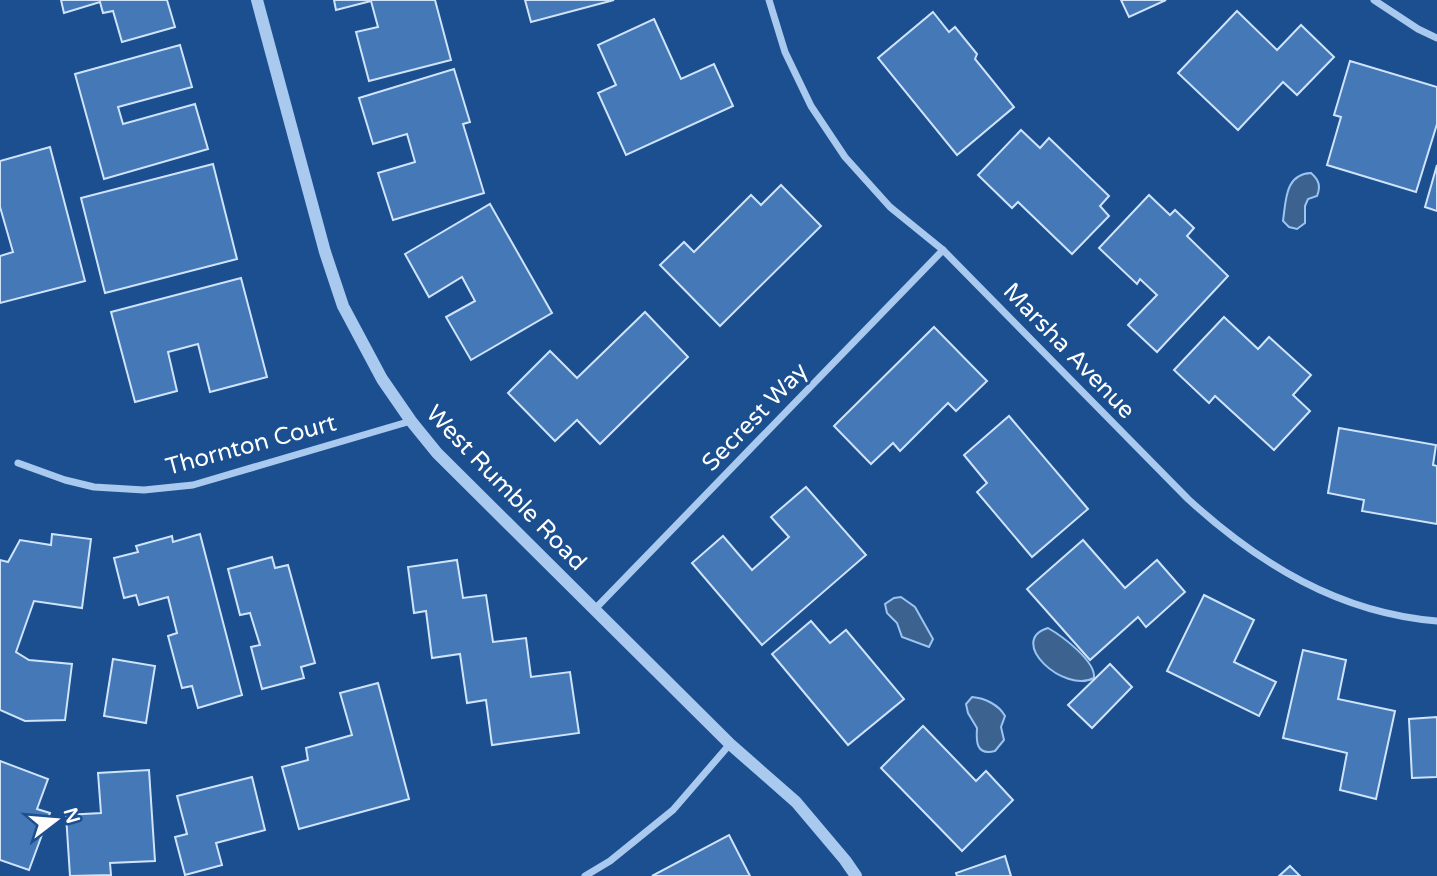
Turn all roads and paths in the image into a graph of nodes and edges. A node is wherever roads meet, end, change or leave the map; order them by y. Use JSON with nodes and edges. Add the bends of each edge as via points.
{"nodes":[{"id":1,"x":257,"y":0,"type":"edge"},
{"id":2,"x":769,"y":0,"type":"edge"},
{"id":3,"x":1374,"y":0,"type":"edge"},
{"id":4,"x":1437,"y":38,"type":"edge"},
{"id":5,"x":943,"y":250,"type":"junction"},
{"id":6,"x":411,"y":422,"type":"junction"},
{"id":7,"x":18,"y":463,"type":"dead end"},
{"id":8,"x":594,"y":610,"type":"junction"},
{"id":9,"x":1437,"y":621,"type":"edge"},
{"id":10,"x":730,"y":744,"type":"junction"},
{"id":11,"x":584,"y":876,"type":"edge"},
{"id":12,"x":856,"y":876,"type":"edge"}],
"edges":[{"from":1,"to":6,"type":"street","name":"West Rumble Road","via":[[343,306]]},
{"from":2,"to":5,"type":"street","name":"Marsha Avenue","via":[[785,52],[811,106],[845,157],[890,207]]},
{"from":3,"to":4,"type":"street"},
{"from":5,"to":8,"type":"street","name":"Secrest Way"},
{"from":5,"to":9,"type":"street","name":"Marsha Avenue","via":[[1225,533],[1312,587],[1345,600]]},
{"from":6,"to":7,"type":"street","name":"Thornton Court","via":[[169,488],[94,487]]},
{"from":6,"to":8,"type":"street","name":"West Rumble Road"},
{"from":8,"to":10,"type":"street","name":"West Rumble Road"},
{"from":10,"to":11,"type":"street","via":[[673,810]]},
{"from":10,"to":12,"type":"street","name":"West Rumble Road","via":[[796,802]]}]}
